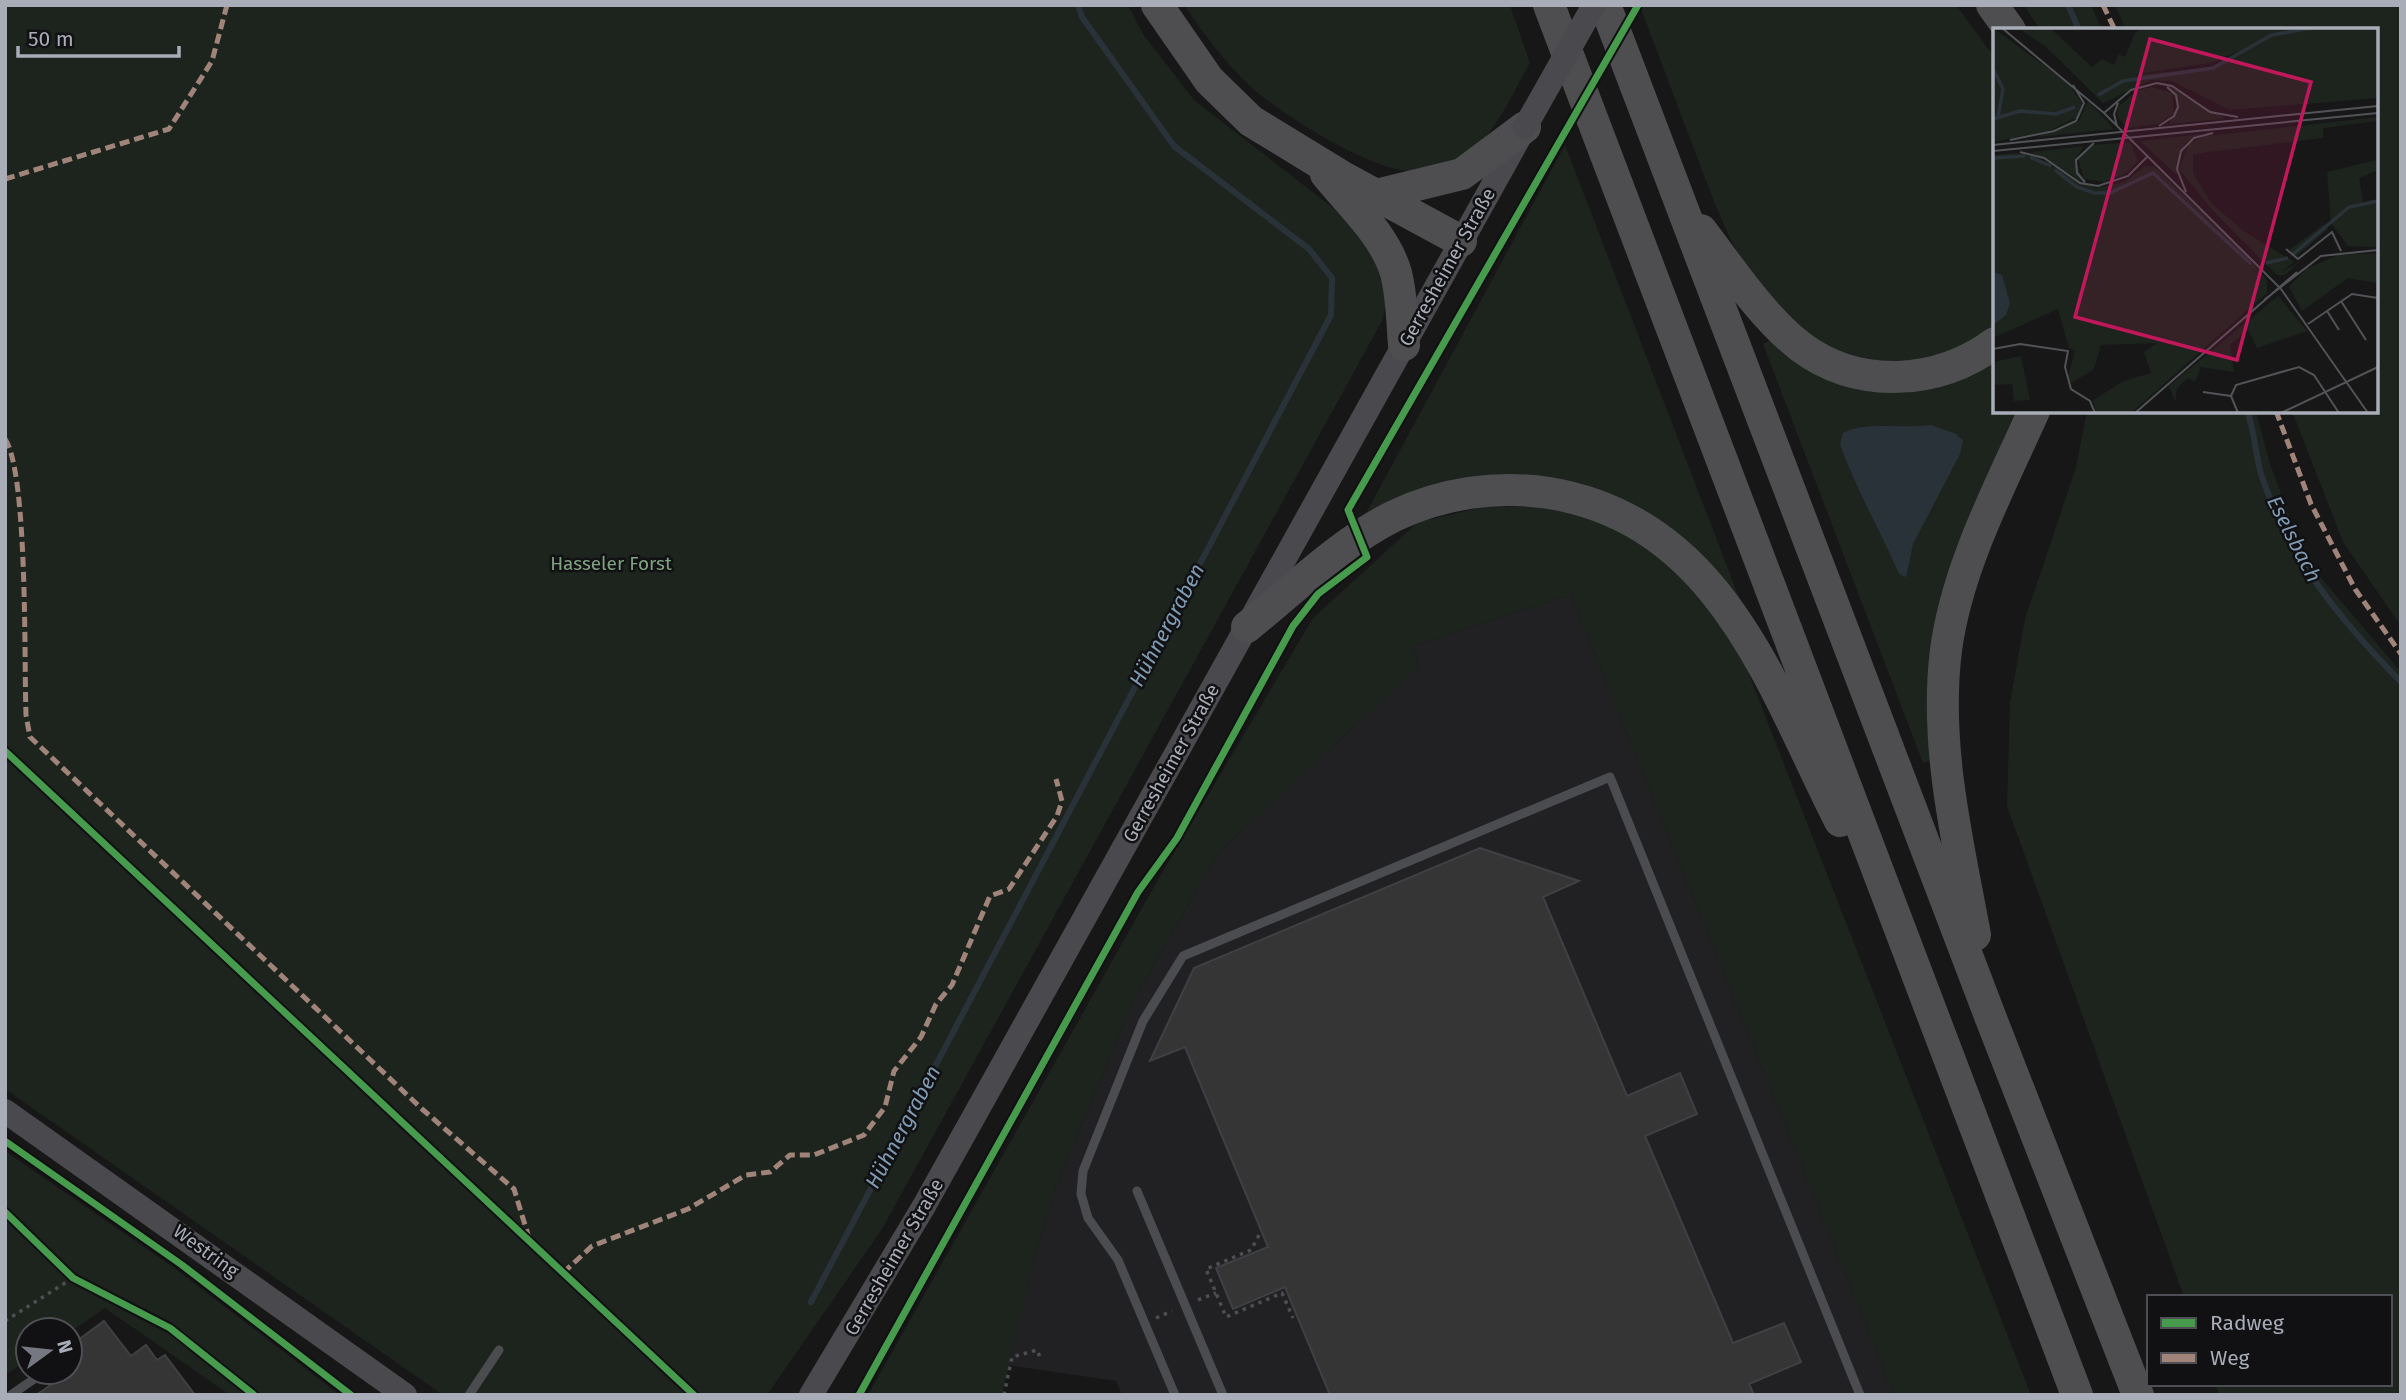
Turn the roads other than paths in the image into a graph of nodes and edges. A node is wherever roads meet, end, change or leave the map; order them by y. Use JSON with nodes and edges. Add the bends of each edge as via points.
{"nodes":[{"id":1,"x":1157,"y":5,"type":"edge"},
{"id":2,"x":1549,"y":5,"type":"edge"},
{"id":3,"x":1594,"y":5,"type":"edge"},
{"id":4,"x":1605,"y":5,"type":"edge"},
{"id":5,"x":1992,"y":5,"type":"edge"},
{"id":6,"x":2009,"y":28,"type":"edge"},
{"id":7,"x":1525,"y":127,"type":"junction"},
{"id":8,"x":1313,"y":160,"type":"junction"},
{"id":9,"x":1377,"y":195,"type":"junction"},
{"id":10,"x":1682,"y":207,"type":"junction"},
{"id":11,"x":1461,"y":242,"type":"junction"},
{"id":12,"x":1993,"y":344,"type":"edge"},
{"id":13,"x":1404,"y":345,"type":"junction"},
{"id":14,"x":2033,"y":413,"type":"edge"},
{"id":15,"x":1247,"y":627,"type":"junction"},
{"id":16,"x":1915,"y":967,"type":"junction"},
{"id":17,"x":1990,"y":1016,"type":"junction"},
{"id":18,"x":5,"y":1111,"type":"edge"},
{"id":19,"x":1137,"y":1191,"type":"dead end"},
{"id":20,"x":499,"y":1350,"type":"dead end"},
{"id":21,"x":405,"y":1395,"type":"edge"},
{"id":22,"x":469,"y":1395,"type":"edge"},
{"id":23,"x":811,"y":1395,"type":"edge"},
{"id":24,"x":1175,"y":1395,"type":"edge"},
{"id":25,"x":1223,"y":1395,"type":"edge"},
{"id":26,"x":1860,"y":1395,"type":"edge"},
{"id":27,"x":2077,"y":1395,"type":"edge"},
{"id":28,"x":2138,"y":1395,"type":"edge"}],
"edges":[{"from":1,"to":8,"type":"highway","via":[[1209,79],[1251,121]]},
{"from":2,"to":16,"type":"highway"},
{"from":3,"to":7,"type":"main road","name":"Gerresheimer Straße","bridge":true},
{"from":4,"to":10,"type":"highway"},
{"from":5,"to":6,"type":"highway"},
{"from":7,"to":9,"type":"highway","via":[[1462,174]]},
{"from":7,"to":11,"type":"main road","name":"Gerresheimer Straße"},
{"from":8,"to":9,"type":"highway"},
{"from":8,"to":13,"type":"highway","via":[[1387,252],[1395,272]]},
{"from":9,"to":11,"type":"highway"},
{"from":10,"to":12,"type":"highway","via":[[1762,307],[1801,346],[1834,366],[1878,377],[1920,377],[1956,366]]},
{"from":10,"to":17,"type":"highway"},
{"from":11,"to":13,"type":"main road","name":"Gerresheimer Straße"},
{"from":13,"to":15,"type":"main road","name":"Gerresheimer Straße"},
{"from":14,"to":17,"type":"highway","via":[[1986,516],[1964,579],[1947,650],[1943,726],[1948,789]]},
{"from":15,"to":16,"type":"highway","via":[[1358,537],[1421,505],[1493,490],[1532,491],[1613,511],[1676,552],[1704,576],[1731,612]]},
{"from":15,"to":23,"type":"main road","name":"Gerresheimer Straße","via":[[924,1206]]},
{"from":16,"to":27,"type":"highway"},
{"from":17,"to":28,"type":"highway"},
{"from":18,"to":21,"type":"main road","name":"Westring"},
{"from":19,"to":25,"type":"lane"},
{"from":20,"to":22,"type":"lane"},
{"from":24,"to":26,"type":"lane","via":[[1118,1260],[1088,1218],[1081,1194],[1083,1171],[1143,1021],[1183,956],[1610,777]]}]}
